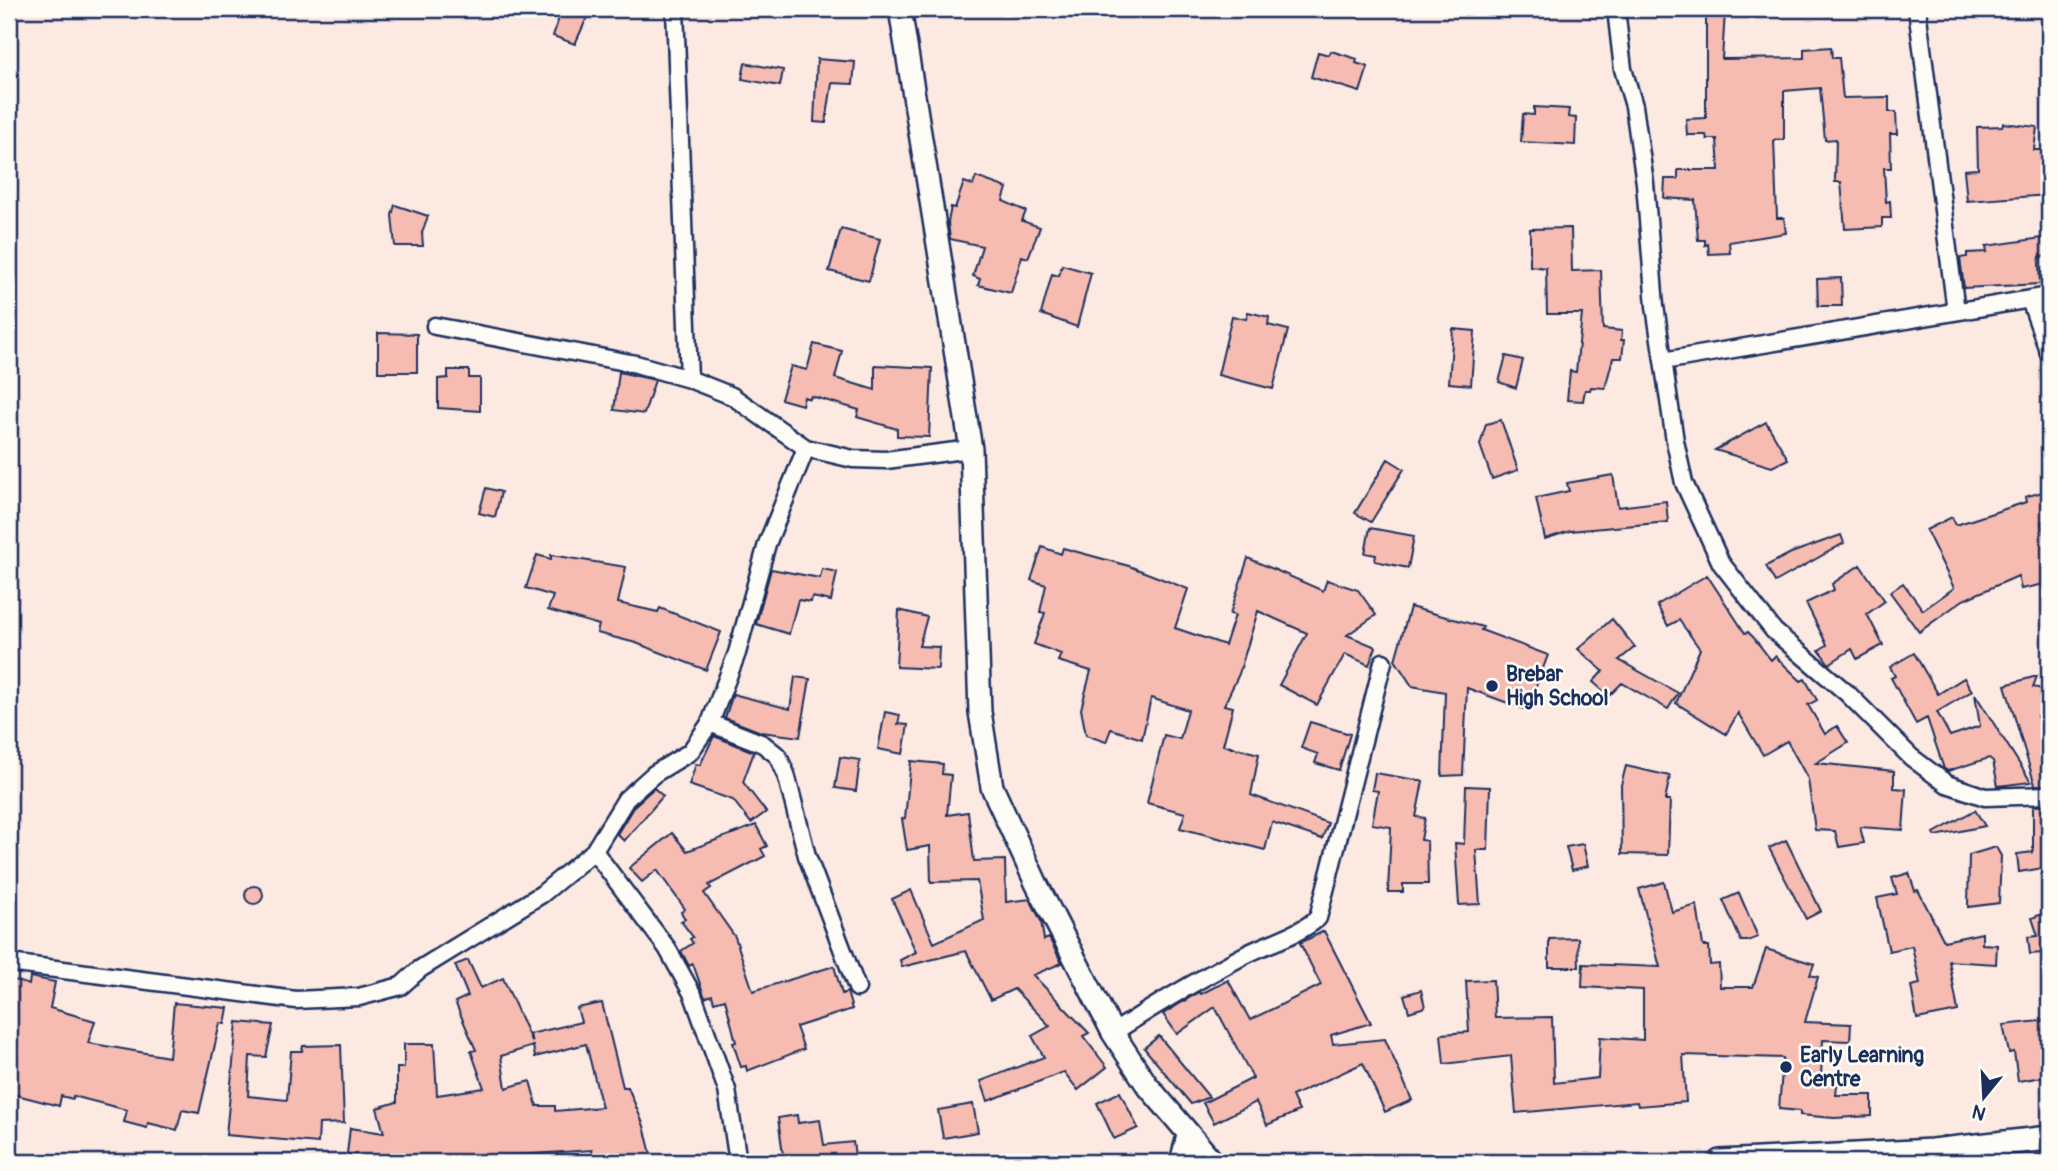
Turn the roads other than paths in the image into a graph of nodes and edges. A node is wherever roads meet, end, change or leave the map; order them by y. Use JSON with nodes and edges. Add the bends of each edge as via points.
{"nodes":[{"id":1,"x":675,"y":9,"type":"edge"},
{"id":2,"x":900,"y":9,"type":"edge"},
{"id":3,"x":1616,"y":9,"type":"edge"},
{"id":4,"x":1917,"y":9,"type":"edge"},
{"id":5,"x":2049,"y":296,"type":"edge"},
{"id":6,"x":2030,"y":300,"type":"junction"},
{"id":7,"x":1956,"y":311,"type":"junction"},
{"id":8,"x":435,"y":326,"type":"dead end"},
{"id":9,"x":2049,"y":353,"type":"edge"},
{"id":10,"x":1663,"y":361,"type":"junction"},
{"id":11,"x":689,"y":379,"type":"junction"},
{"id":12,"x":806,"y":448,"type":"junction"},
{"id":13,"x":971,"y":449,"type":"junction"},
{"id":14,"x":1383,"y":662,"type":"dead end"},
{"id":15,"x":710,"y":723,"type":"junction"},
{"id":16,"x":2049,"y":795,"type":"edge"},
{"id":17,"x":594,"y":851,"type":"junction"},
{"id":18,"x":9,"y":963,"type":"edge"},
{"id":19,"x":856,"y":988,"type":"dead end"},
{"id":20,"x":1113,"y":1033,"type":"junction"},
{"id":21,"x":1188,"y":1136,"type":"junction"},
{"id":22,"x":2049,"y":1138,"type":"edge"},
{"id":23,"x":1760,"y":1161,"type":"edge"},
{"id":24,"x":738,"y":1162,"type":"edge"},
{"id":25,"x":1181,"y":1162,"type":"edge"},
{"id":26,"x":1213,"y":1162,"type":"edge"},
{"id":27,"x":1720,"y":1162,"type":"edge"}],
"edges":[{"from":1,"to":11,"type":"street"},
{"from":2,"to":13,"type":"street"},
{"from":3,"to":10,"type":"street","via":[[1645,183]]},
{"from":4,"to":7,"type":"street"},
{"from":5,"to":6,"type":"street"},
{"from":6,"to":7,"type":"street"},
{"from":6,"to":9,"type":"street"},
{"from":7,"to":10,"type":"street"},
{"from":8,"to":11,"type":"street","via":[[636,364]]},
{"from":10,"to":16,"type":"street","via":[[1684,482],[1700,523],[1721,563],[1774,631],[1947,785],[1984,797]]},
{"from":11,"to":12,"type":"street","via":[[732,396]]},
{"from":12,"to":13,"type":"street","via":[[853,459],[886,460]]},
{"from":12,"to":15,"type":"street","via":[[767,544],[737,653]]},
{"from":13,"to":20,"type":"street","via":[[986,765],[1037,885]]},
{"from":14,"to":20,"type":"street","via":[[1318,918],[1307,928],[1166,997]]},
{"from":15,"to":17,"type":"street","via":[[690,752],[654,774],[626,799]]},
{"from":15,"to":19,"type":"street","via":[[763,744],[779,756],[807,856]]},
{"from":17,"to":18,"type":"street","via":[[542,894],[420,969],[401,986],[359,997],[296,999]]},
{"from":17,"to":24,"type":"street","via":[[667,947],[693,995],[727,1090]]},
{"from":20,"to":21,"type":"street"},
{"from":21,"to":25,"type":"street"},
{"from":21,"to":26,"type":"street"},
{"from":22,"to":23,"type":"main road","via":[[1931,1151]]},
{"from":23,"to":27,"type":"main road"}]}
